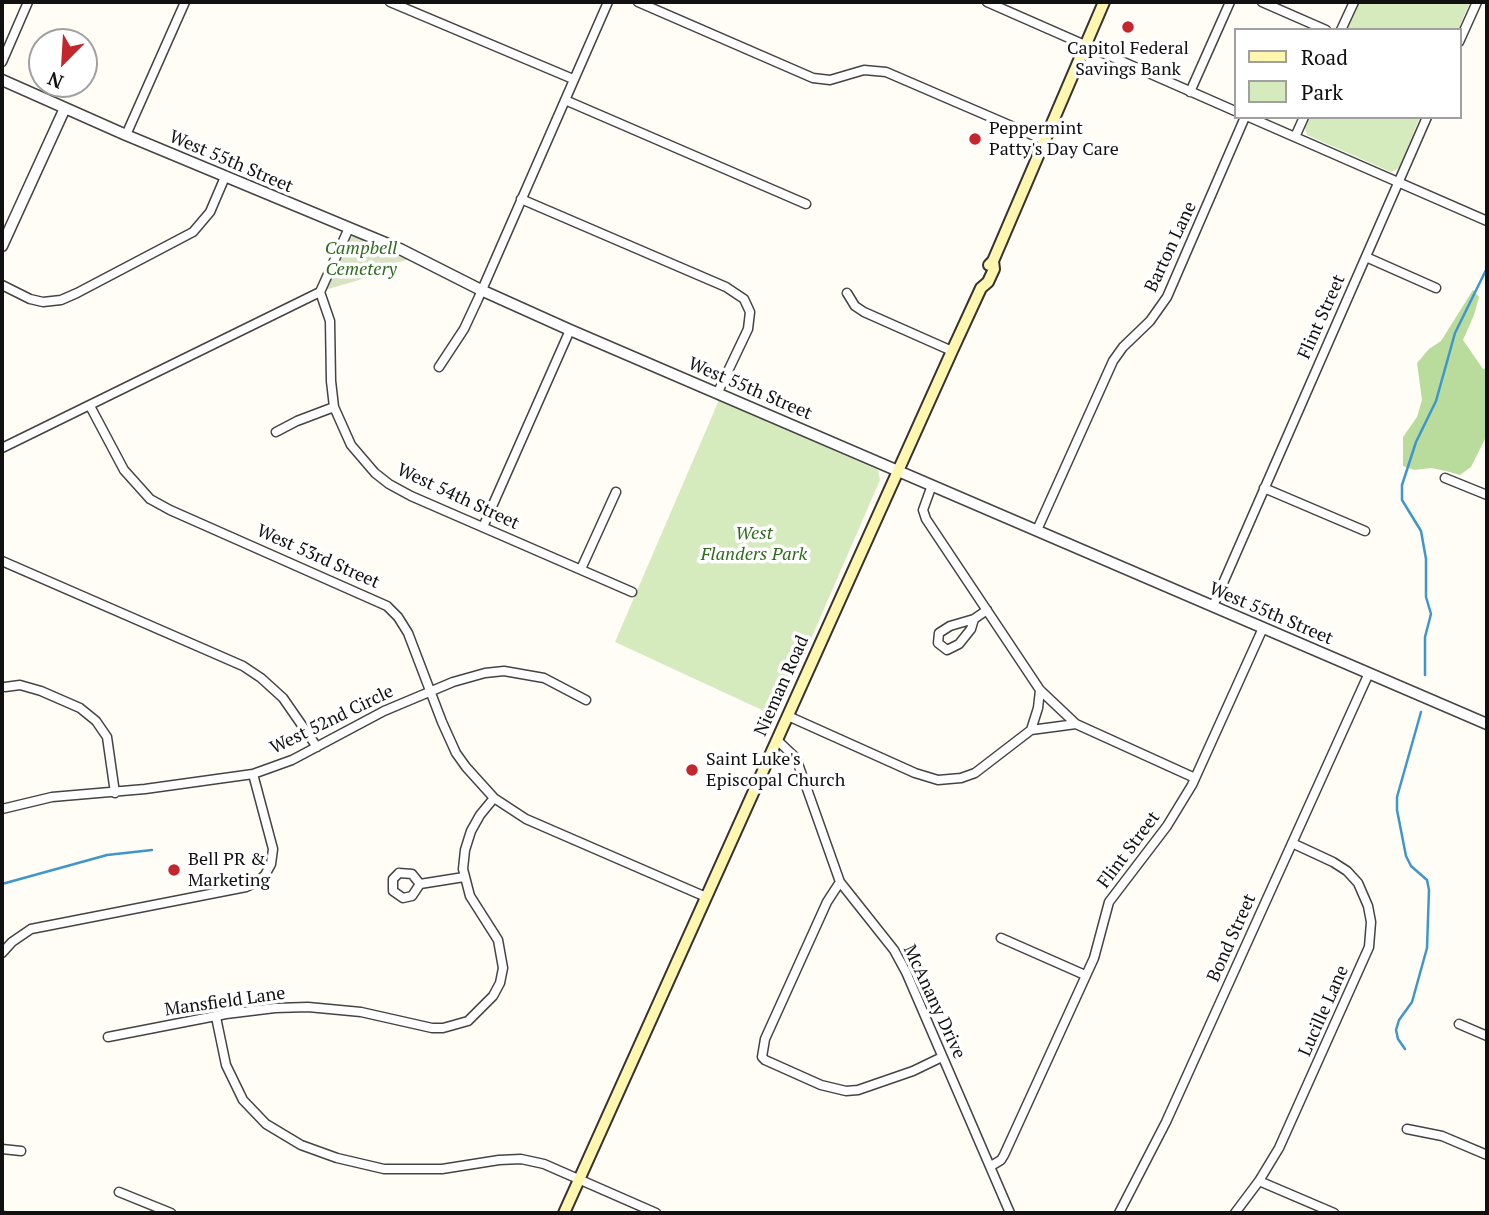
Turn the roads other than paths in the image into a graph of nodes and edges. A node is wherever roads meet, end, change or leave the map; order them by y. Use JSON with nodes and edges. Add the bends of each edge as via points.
{"nodes":[{"id":1,"x":28,"y":2,"type":"edge"},
{"id":2,"x":185,"y":2,"type":"edge"},
{"id":3,"x":390,"y":2,"type":"edge"},
{"id":4,"x":608,"y":2,"type":"edge"},
{"id":5,"x":638,"y":2,"type":"edge"},
{"id":6,"x":987,"y":2,"type":"edge"},
{"id":7,"x":1104,"y":2,"type":"edge"},
{"id":8,"x":1230,"y":2,"type":"edge"},
{"id":9,"x":1262,"y":2,"type":"edge"},
{"id":10,"x":1354,"y":2,"type":"edge"},
{"id":11,"x":1477,"y":2,"type":"edge"},
{"id":12,"x":1321,"y":28,"type":"edge"},
{"id":13,"x":1343,"y":28,"type":"edge"},
{"id":14,"x":1461,"y":38,"type":"edge"},
{"id":15,"x":1085,"y":46,"type":"junction"},
{"id":16,"x":2,"y":62,"type":"edge"},
{"id":17,"x":573,"y":79,"type":"junction"},
{"id":18,"x":2,"y":80,"type":"edge"},
{"id":19,"x":1190,"y":92,"type":"junction"},
{"id":20,"x":565,"y":100,"type":"junction"},
{"id":21,"x":65,"y":108,"type":"junction"},
{"id":22,"x":1234,"y":111,"type":"edge"},
{"id":23,"x":1246,"y":119,"type":"edge"},
{"id":24,"x":1252,"y":119,"type":"edge"},
{"id":25,"x":1303,"y":119,"type":"edge"},
{"id":26,"x":1426,"y":119,"type":"edge"},
{"id":27,"x":126,"y":135,"type":"junction"},
{"id":28,"x":1295,"y":137,"type":"junction"},
{"id":29,"x":1044,"y":139,"type":"junction"},
{"id":30,"x":225,"y":177,"type":"junction"},
{"id":31,"x":1398,"y":183,"type":"junction"},
{"id":32,"x":521,"y":199,"type":"junction"},
{"id":33,"x":806,"y":204,"type":"dead end"},
{"id":34,"x":1487,"y":220,"type":"edge"},
{"id":35,"x":349,"y":228,"type":"junction"},
{"id":36,"x":4,"y":232,"type":"edge"},
{"id":37,"x":2,"y":246,"type":"edge"},
{"id":38,"x":1366,"y":257,"type":"junction"},
{"id":39,"x":2,"y":285,"type":"edge"},
{"id":40,"x":1436,"y":288,"type":"dead end"},
{"id":41,"x":481,"y":290,"type":"junction"},
{"id":42,"x":320,"y":292,"type":"junction"},
{"id":43,"x":846,"y":293,"type":"dead end"},
{"id":44,"x":570,"y":330,"type":"junction"},
{"id":45,"x":952,"y":351,"type":"junction"},
{"id":46,"x":439,"y":367,"type":"dead end"},
{"id":47,"x":718,"y":392,"type":"junction"},
{"id":48,"x":90,"y":406,"type":"junction"},
{"id":49,"x":334,"y":407,"type":"junction"},
{"id":50,"x":276,"y":432,"type":"dead end"},
{"id":51,"x":2,"y":448,"type":"edge"},
{"id":52,"x":900,"y":470,"type":"junction"},
{"id":53,"x":1445,"y":478,"type":"dead end"},
{"id":54,"x":932,"y":485,"type":"junction"},
{"id":55,"x":1264,"y":488,"type":"junction"},
{"id":56,"x":616,"y":492,"type":"dead end"},
{"id":57,"x":1487,"y":495,"type":"edge"},
{"id":58,"x":483,"y":527,"type":"junction"},
{"id":59,"x":1037,"y":530,"type":"junction"},
{"id":60,"x":1365,"y":531,"type":"dead end"},
{"id":61,"x":2,"y":561,"type":"edge"},
{"id":62,"x":581,"y":569,"type":"junction"},
{"id":63,"x":632,"y":592,"type":"dead end"},
{"id":64,"x":1213,"y":606,"type":"junction"},
{"id":65,"x":987,"y":610,"type":"junction"},
{"id":66,"x":974,"y":619,"type":"junction"},
{"id":67,"x":1263,"y":628,"type":"junction"},
{"id":68,"x":1369,"y":673,"type":"junction"},
{"id":69,"x":5,"y":687,"type":"dead end"},
{"id":70,"x":1040,"y":690,"type":"junction"},
{"id":71,"x":431,"y":691,"type":"junction"},
{"id":72,"x":586,"y":701,"type":"dead end"},
{"id":73,"x":788,"y":716,"type":"junction"},
{"id":74,"x":1076,"y":724,"type":"junction"},
{"id":75,"x":1487,"y":724,"type":"edge"},
{"id":76,"x":1031,"y":730,"type":"junction"},
{"id":77,"x":777,"y":740,"type":"junction"},
{"id":78,"x":317,"y":747,"type":"junction"},
{"id":79,"x":253,"y":774,"type":"junction"},
{"id":80,"x":1195,"y":778,"type":"junction"},
{"id":81,"x":115,"y":793,"type":"junction"},
{"id":82,"x":494,"y":798,"type":"junction"},
{"id":83,"x":2,"y":809,"type":"edge"},
{"id":84,"x":1292,"y":843,"type":"junction"},
{"id":85,"x":464,"y":877,"type":"junction"},
{"id":86,"x":840,"y":882,"type":"junction"},
{"id":87,"x":420,"y":884,"type":"dead end"},
{"id":88,"x":706,"y":897,"type":"junction"},
{"id":89,"x":1001,"y":938,"type":"dead end"},
{"id":90,"x":2,"y":953,"type":"edge"},
{"id":91,"x":1085,"y":975,"type":"junction"},
{"id":92,"x":216,"y":1017,"type":"junction"},
{"id":93,"x":1459,"y":1024,"type":"dead end"},
{"id":94,"x":1487,"y":1036,"type":"edge"},
{"id":95,"x":108,"y":1037,"type":"dead end"},
{"id":96,"x":942,"y":1057,"type":"junction"},
{"id":97,"x":1407,"y":1129,"type":"dead end"},
{"id":98,"x":2,"y":1149,"type":"edge"},
{"id":99,"x":21,"y":1151,"type":"dead end"},
{"id":100,"x":1487,"y":1155,"type":"edge"},
{"id":101,"x":991,"y":1166,"type":"junction"},
{"id":102,"x":579,"y":1180,"type":"junction"},
{"id":103,"x":1259,"y":1181,"type":"junction"},
{"id":104,"x":119,"y":1192,"type":"dead end"},
{"id":105,"x":171,"y":1213,"type":"edge"},
{"id":106,"x":564,"y":1213,"type":"edge"},
{"id":107,"x":656,"y":1213,"type":"edge"},
{"id":108,"x":1010,"y":1213,"type":"edge"},
{"id":109,"x":1119,"y":1213,"type":"edge"},
{"id":110,"x":1235,"y":1213,"type":"edge"},
{"id":111,"x":1334,"y":1213,"type":"edge"}],
"edges":[{"from":1,"to":16,"type":"street"},
{"from":2,"to":27,"type":"street"},
{"from":3,"to":17,"type":"street"},
{"from":4,"to":17,"type":"street"},
{"from":5,"to":29,"type":"street","via":[[814,78],[830,80],[864,70],[886,72]]},
{"from":6,"to":15,"type":"street"},
{"from":7,"to":15,"type":"main road","name":"Nieman Road"},
{"from":8,"to":19,"type":"street"},
{"from":9,"to":12,"type":"street"},
{"from":10,"to":13,"type":"street"},
{"from":11,"to":14,"type":"street"},
{"from":15,"to":19,"type":"street"},
{"from":15,"to":29,"type":"main road","name":"Nieman Road"},
{"from":17,"to":20,"type":"street"},
{"from":18,"to":21,"type":"street","name":"West 55th Street"},
{"from":19,"to":22,"type":"street"},
{"from":20,"to":32,"type":"street"},
{"from":20,"to":33,"type":"street"},
{"from":21,"to":27,"type":"street","name":"West 55th Street"},
{"from":21,"to":36,"type":"street"},
{"from":23,"to":59,"type":"street","name":"Barton Lane","via":[[1167,297],[1112,361]]},
{"from":24,"to":28,"type":"street"},
{"from":25,"to":28,"type":"street"},
{"from":26,"to":31,"type":"street","name":"Flint Street"},
{"from":27,"to":30,"type":"street","name":"West 55th Street"},
{"from":28,"to":31,"type":"street"},
{"from":29,"to":45,"type":"main road","name":"Nieman Road"},
{"from":30,"to":35,"type":"street","name":"West 55th Street"},
{"from":30,"to":39,"type":"street","via":[[210,212],[193,232],[77,293],[43,302]]},
{"from":31,"to":34,"type":"street"},
{"from":31,"to":38,"type":"street","name":"Flint Street"},
{"from":32,"to":41,"type":"street"},
{"from":32,"to":47,"type":"street","via":[[726,287],[744,299],[750,312],[748,329]]},
{"from":35,"to":41,"type":"street","name":"West 55th Street"},
{"from":35,"to":42,"type":"street"},
{"from":36,"to":37,"type":"street"},
{"from":38,"to":40,"type":"street"},
{"from":38,"to":55,"type":"street","name":"Flint Street"},
{"from":41,"to":44,"type":"street","name":"West 55th Street"},
{"from":41,"to":46,"type":"street","via":[[464,329]]},
{"from":42,"to":48,"type":"street"},
{"from":42,"to":49,"type":"street","name":"West 54th Street","via":[[330,321]]},
{"from":43,"to":45,"type":"street","via":[[864,312]]},
{"from":44,"to":47,"type":"street","name":"West 55th Street"},
{"from":44,"to":58,"type":"street"},
{"from":45,"to":52,"type":"main road","name":"Nieman Road"},
{"from":47,"to":52,"type":"street","name":"West 55th Street"},
{"from":48,"to":51,"type":"street"},
{"from":48,"to":71,"type":"street","name":"West 53rd Street","via":[[130,479],[150,499],[387,606],[408,633]]},
{"from":49,"to":50,"type":"street"},
{"from":49,"to":58,"type":"street","name":"West 54th Street","via":[[351,445],[389,484]]},
{"from":52,"to":54,"type":"street","name":"West 55th Street"},
{"from":52,"to":73,"type":"main road","name":"Nieman Road"},
{"from":53,"to":57,"type":"street"},
{"from":54,"to":59,"type":"street","name":"West 55th Street"},
{"from":54,"to":65,"type":"street","via":[[923,510],[926,519]]},
{"from":55,"to":60,"type":"street"},
{"from":55,"to":64,"type":"street","name":"Flint Street"},
{"from":56,"to":62,"type":"street"},
{"from":58,"to":62,"type":"street","name":"West 54th Street"},
{"from":59,"to":64,"type":"street","name":"West 55th Street"},
{"from":61,"to":78,"type":"street","via":[[254,673],[283,698]]},
{"from":62,"to":63,"type":"street","name":"West 54th Street"},
{"from":64,"to":67,"type":"street","name":"West 55th Street"},
{"from":65,"to":66,"type":"street"},
{"from":65,"to":70,"type":"street"},
{"from":66,"to":66,"type":"street","via":[[939,633],[938,643],[947,650],[959,644]]},
{"from":67,"to":68,"type":"street","name":"West 55th Street"},
{"from":67,"to":80,"type":"street","name":"Flint Street"},
{"from":68,"to":75,"type":"street","name":"West 55th Street"},
{"from":68,"to":84,"type":"street","name":"Bond Street"},
{"from":69,"to":81,"type":"street","via":[[20,685],[41,691],[80,708],[96,721],[107,737]]},
{"from":70,"to":74,"type":"street"},
{"from":70,"to":76,"type":"street"},
{"from":71,"to":72,"type":"street","name":"West 52nd Circle","via":[[464,678],[504,671],[544,678]]},
{"from":71,"to":78,"type":"street","name":"West 52nd Circle"},
{"from":71,"to":82,"type":"street","name":"West 53rd Street","via":[[456,753]]},
{"from":73,"to":76,"type":"street","via":[[927,778],[947,780],[975,773]]},
{"from":73,"to":77,"type":"main road","name":"Nieman Road"},
{"from":74,"to":76,"type":"street"},
{"from":74,"to":80,"type":"street"},
{"from":77,"to":86,"type":"street","name":"McAnany Drive","via":[[796,758]]},
{"from":77,"to":88,"type":"main road","name":"Nieman Road"},
{"from":78,"to":79,"type":"street","name":"West 52nd Circle"},
{"from":79,"to":81,"type":"street","name":"West 52nd Circle"},
{"from":79,"to":90,"type":"street","via":[[273,849],[271,864],[257,882],[31,929]]},
{"from":80,"to":91,"type":"street","name":"Flint Street","via":[[1167,826],[1109,902]]},
{"from":81,"to":83,"type":"street","name":"West 52nd Circle","via":[[52,797]]},
{"from":82,"to":85,"type":"street","name":"Mansfield Lane","via":[[471,831]]},
{"from":82,"to":88,"type":"street","name":"West 53rd Street","via":[[526,819]]},
{"from":84,"to":103,"type":"street","name":"Lucille Lane","via":[[1347,871],[1368,906],[1371,934],[1365,958],[1279,1148]]},
{"from":84,"to":109,"type":"street","name":"Bond Street","via":[[1166,1122]]},
{"from":85,"to":87,"type":"street"},
{"from":85,"to":92,"type":"street","name":"Mansfield Lane","via":[[470,896],[498,940],[503,960],[493,996],[468,1021],[432,1028],[361,1012],[308,1007]]},
{"from":86,"to":96,"type":"street","name":"McAnany Drive","via":[[894,950]]},
{"from":86,"to":96,"type":"street","via":[[765,1039],[762,1057],[821,1085],[846,1091],[913,1071]]},
{"from":88,"to":102,"type":"main road","name":"Nieman Road"},
{"from":89,"to":91,"type":"street"},
{"from":91,"to":101,"type":"street","name":"Flint Street","via":[[1004,1155]]},
{"from":92,"to":95,"type":"street","name":"Mansfield Lane"},
{"from":92,"to":102,"type":"street","via":[[226,1065],[243,1100],[266,1124],[301,1144],[384,1169],[442,1169],[521,1160],[544,1164]]},
{"from":93,"to":94,"type":"street"},
{"from":96,"to":101,"type":"street","name":"McAnany Drive"},
{"from":97,"to":100,"type":"street","via":[[1442,1136]]},
{"from":98,"to":99,"type":"street"},
{"from":101,"to":108,"type":"street","name":"McAnany Drive"},
{"from":102,"to":106,"type":"main road","name":"Nieman Road"},
{"from":102,"to":107,"type":"street"},
{"from":103,"to":110,"type":"street","name":"Lucille Lane"},
{"from":103,"to":111,"type":"street"},
{"from":104,"to":105,"type":"street"}]}
